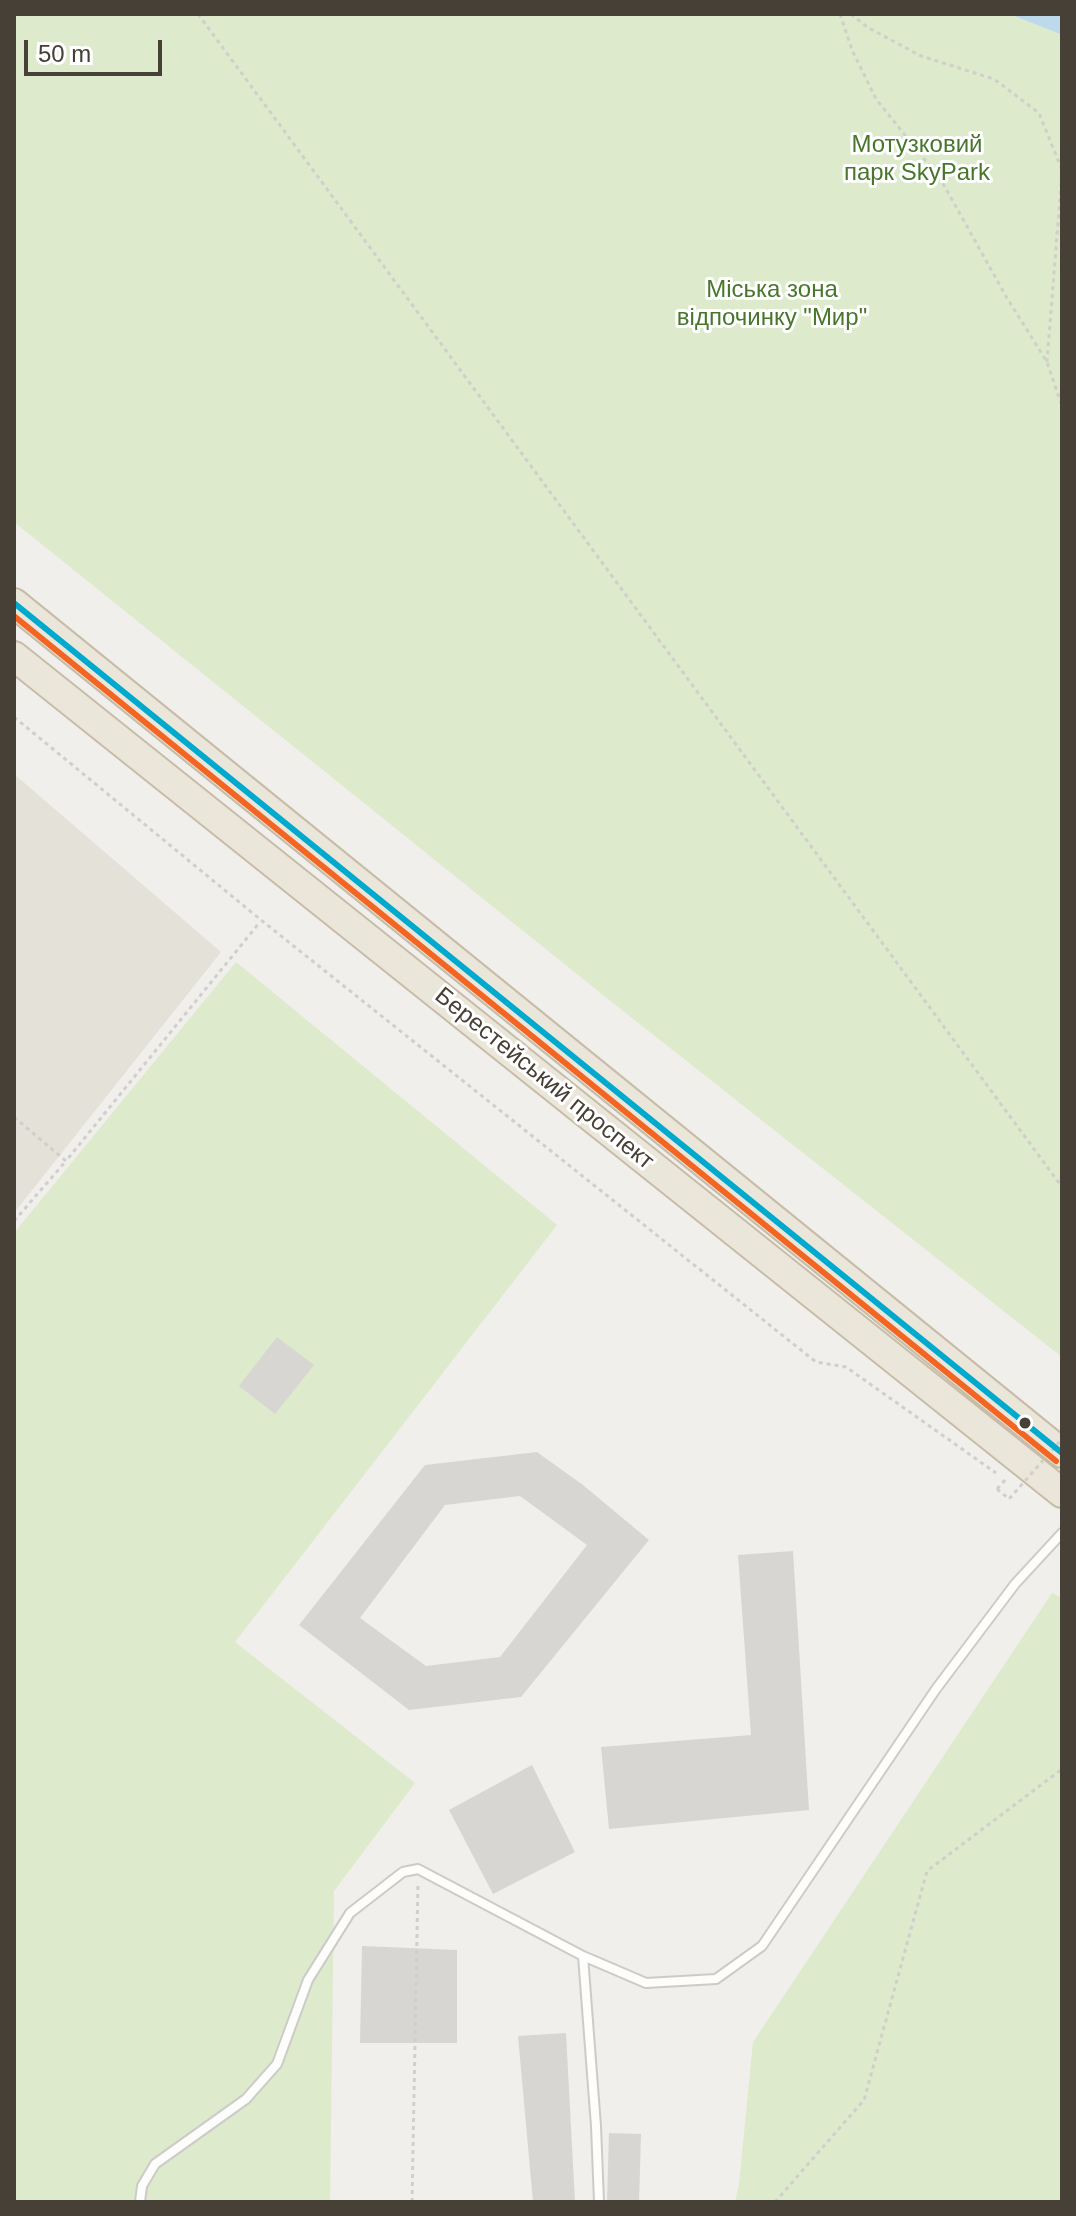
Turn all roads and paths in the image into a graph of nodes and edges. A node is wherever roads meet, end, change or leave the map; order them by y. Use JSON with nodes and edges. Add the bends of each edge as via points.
{"nodes":[{"id":1,"x":198,"y":14,"type":"edge"},
{"id":2,"x":840,"y":14,"type":"edge"},
{"id":3,"x":851,"y":14,"type":"edge"},
{"id":4,"x":1062,"y":171,"type":"edge"},
{"id":5,"x":1047,"y":362,"type":"junction"},
{"id":6,"x":1062,"y":406,"type":"edge"},
{"id":7,"x":16,"y":605,"type":"edge"},
{"id":8,"x":20,"y":660,"type":"edge"},
{"id":9,"x":14,"y":717,"type":"edge"},
{"id":10,"x":261,"y":920,"type":"junction"},
{"id":11,"x":14,"y":1117,"type":"edge"},
{"id":12,"x":66,"y":1161,"type":"junction"},
{"id":13,"x":1062,"y":1187,"type":"edge"},
{"id":14,"x":14,"y":1221,"type":"edge"},
{"id":15,"x":1062,"y":1439,"type":"edge"},
{"id":16,"x":1062,"y":1453,"type":"edge"},
{"id":17,"x":1062,"y":1493,"type":"edge"},
{"id":18,"x":1062,"y":1533,"type":"edge"},
{"id":19,"x":1062,"y":1769,"type":"edge"},
{"id":20,"x":418,"y":1869,"type":"junction"},
{"id":21,"x":583,"y":1956,"type":"junction"},
{"id":22,"x":140,"y":2202,"type":"edge"},
{"id":23,"x":412,"y":2202,"type":"edge"},
{"id":24,"x":599,"y":2202,"type":"edge"},
{"id":25,"x":775,"y":2202,"type":"edge"}],
"edges":[{"from":1,"to":13,"type":"path"},
{"from":2,"to":5,"type":"path","via":[[876,99],[941,180]]},
{"from":3,"to":4,"type":"path","via":[[921,56],[994,79],[1039,113]]},
{"from":4,"to":5,"type":"path"},
{"from":5,"to":6,"type":"path"},
{"from":7,"to":16,"type":"highway","name":"Берестейський проспект"},
{"from":8,"to":17,"type":"highway","name":"Берестейський проспект"},
{"from":9,"to":10,"type":"path"},
{"from":10,"to":12,"type":"path"},
{"from":10,"to":15,"type":"path","bridge":true,"via":[[816,1362],[846,1367],[1006,1479],[997,1489],[1009,1499]]},
{"from":11,"to":12,"type":"path"},
{"from":12,"to":14,"type":"path"},
{"from":18,"to":21,"type":"lane","via":[[1015,1584],[936,1689],[762,1946],[716,1979],[646,1983]]},
{"from":19,"to":25,"type":"path","via":[[927,1871],[864,2100]]},
{"from":20,"to":21,"type":"lane"},
{"from":20,"to":22,"type":"lane","via":[[403,1872],[350,1913],[308,1980],[277,2064],[246,2099],[155,2164],[142,2186]]},
{"from":20,"to":23,"type":"path"},
{"from":21,"to":24,"type":"lane"}]}
